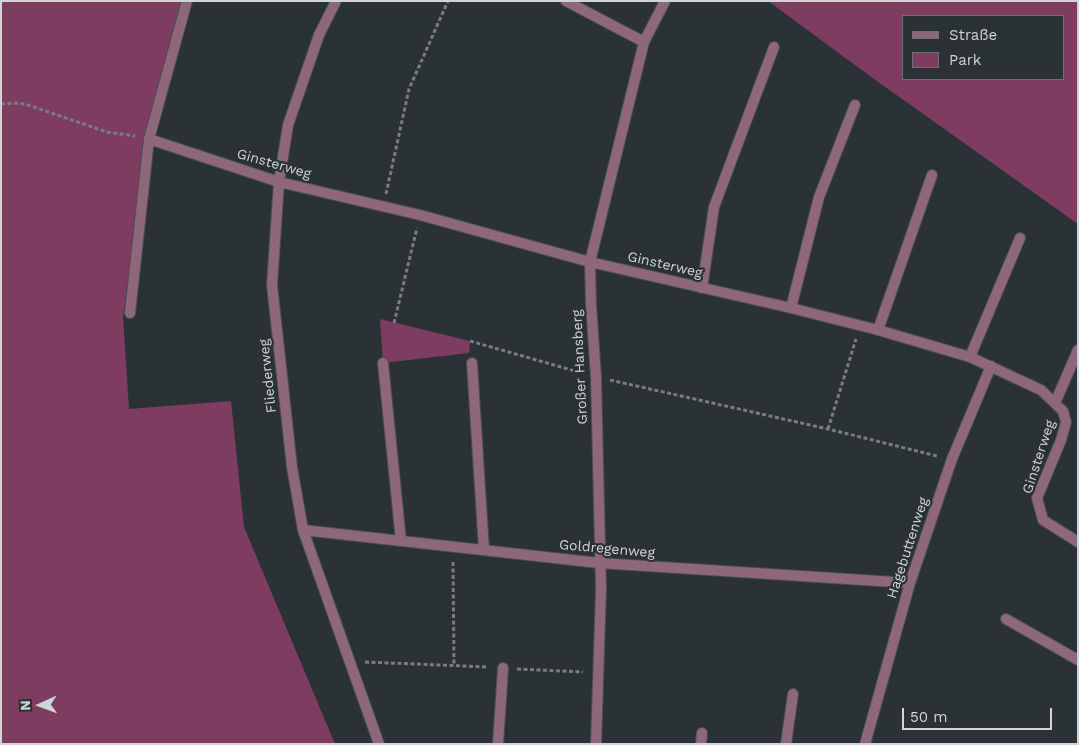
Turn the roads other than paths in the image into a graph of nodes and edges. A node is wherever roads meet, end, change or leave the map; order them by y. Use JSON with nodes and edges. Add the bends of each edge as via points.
{"nodes":[{"id":1,"x":187,"y":1,"type":"edge"},
{"id":2,"x":336,"y":1,"type":"edge"},
{"id":3,"x":566,"y":1,"type":"edge"},
{"id":4,"x":665,"y":1,"type":"edge"},
{"id":5,"x":644,"y":42,"type":"junction"},
{"id":6,"x":774,"y":48,"type":"dead end"},
{"id":7,"x":856,"y":105,"type":"dead end"},
{"id":8,"x":149,"y":139,"type":"junction"},
{"id":9,"x":932,"y":175,"type":"dead end"},
{"id":10,"x":280,"y":182,"type":"junction"},
{"id":11,"x":1020,"y":238,"type":"dead end"},
{"id":12,"x":590,"y":262,"type":"junction"},
{"id":13,"x":702,"y":288,"type":"junction"},
{"id":14,"x":791,"y":308,"type":"junction"},
{"id":15,"x":130,"y":313,"type":"dead end"},
{"id":16,"x":878,"y":330,"type":"junction"},
{"id":17,"x":1078,"y":350,"type":"edge"},
{"id":18,"x":970,"y":357,"type":"junction"},
{"id":19,"x":383,"y":363,"type":"dead end"},
{"id":20,"x":472,"y":363,"type":"dead end"},
{"id":21,"x":991,"y":366,"type":"junction"},
{"id":22,"x":1055,"y":403,"type":"junction"},
{"id":23,"x":303,"y":530,"type":"junction"},
{"id":24,"x":401,"y":541,"type":"junction"},
{"id":25,"x":1078,"y":542,"type":"edge"},
{"id":26,"x":484,"y":550,"type":"junction"},
{"id":27,"x":599,"y":563,"type":"junction"},
{"id":28,"x":910,"y":583,"type":"junction"},
{"id":29,"x":1006,"y":618,"type":"dead end"},
{"id":30,"x":1078,"y":660,"type":"edge"},
{"id":31,"x":503,"y":668,"type":"road end"},
{"id":32,"x":793,"y":694,"type":"dead end"},
{"id":33,"x":379,"y":744,"type":"edge"},
{"id":34,"x":498,"y":744,"type":"edge"},
{"id":35,"x":596,"y":744,"type":"edge"},
{"id":36,"x":786,"y":744,"type":"edge"},
{"id":37,"x":865,"y":744,"type":"edge"}],
"edges":[{"from":1,"to":8,"type":"street"},
{"from":2,"to":10,"type":"street","name":"Fliederweg","via":[[319,35],[288,125]]},
{"from":3,"to":5,"type":"street"},
{"from":4,"to":5,"type":"street","name":"Großer Hansberg"},
{"from":5,"to":12,"type":"street","name":"Großer Hansberg"},
{"from":6,"to":13,"type":"street","via":[[714,207]]},
{"from":7,"to":14,"type":"street","via":[[819,197]]},
{"from":8,"to":10,"type":"street","name":"Ginsterweg"},
{"from":8,"to":15,"type":"street"},
{"from":9,"to":16,"type":"street"},
{"from":10,"to":12,"type":"street","name":"Ginsterweg"},
{"from":10,"to":23,"type":"street","name":"Fliederweg","via":[[272,285],[292,467]]},
{"from":11,"to":18,"type":"street"},
{"from":12,"to":13,"type":"street","name":"Ginsterweg"},
{"from":12,"to":27,"type":"street","name":"Großer Hansberg","via":[[596,377]]},
{"from":13,"to":14,"type":"street","name":"Ginsterweg"},
{"from":14,"to":16,"type":"street","name":"Ginsterweg"},
{"from":16,"to":18,"type":"street","name":"Ginsterweg"},
{"from":17,"to":22,"type":"street"},
{"from":18,"to":21,"type":"street","name":"Ginsterweg"},
{"from":19,"to":24,"type":"street"},
{"from":20,"to":26,"type":"street"},
{"from":21,"to":22,"type":"street","name":"Ginsterweg","via":[[1041,390]]},
{"from":21,"to":28,"type":"street","name":"Hagebuttenweg","via":[[952,459]]},
{"from":22,"to":25,"type":"street","name":"Ginsterweg","via":[[1063,411],[1066,422],[1038,498],[1039,509],[1043,520]]},
{"from":23,"to":24,"type":"street","name":"Goldregenweg"},
{"from":23,"to":33,"type":"street","name":"Fliederweg"},
{"from":24,"to":26,"type":"street","name":"Goldregenweg"},
{"from":26,"to":27,"type":"street","name":"Goldregenweg"},
{"from":27,"to":28,"type":"street","name":"Goldregenweg"},
{"from":27,"to":35,"type":"street","name":"Großer Hansberg"},
{"from":28,"to":37,"type":"street","name":"Hagebuttenweg"},
{"from":29,"to":30,"type":"street"},
{"from":31,"to":34,"type":"street"},
{"from":32,"to":36,"type":"street"}]}
